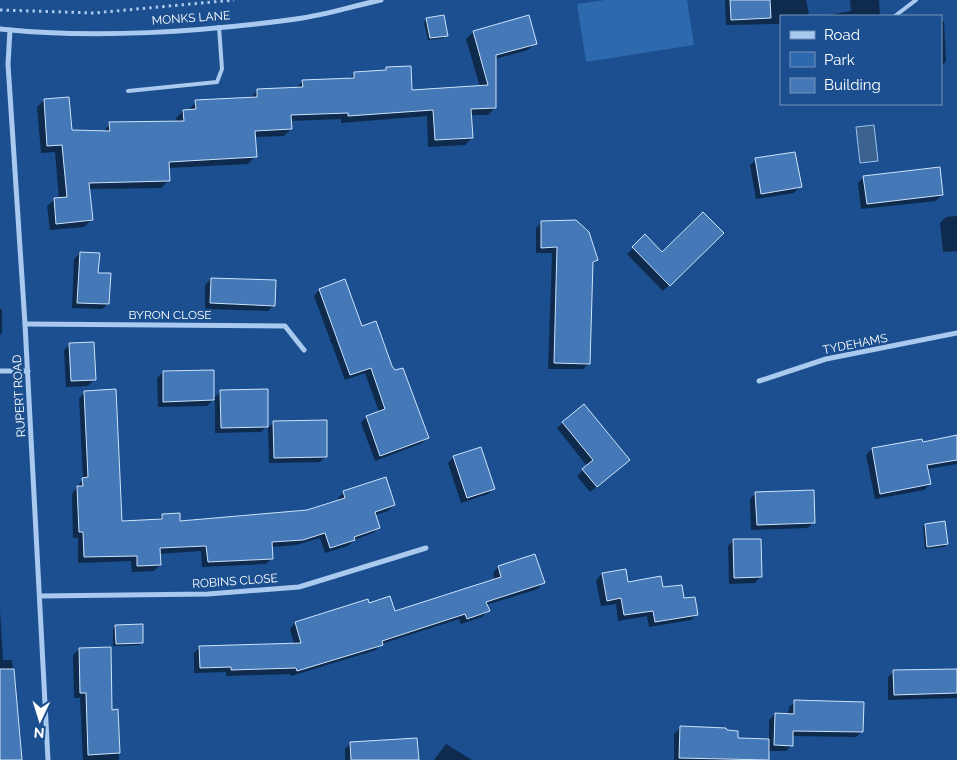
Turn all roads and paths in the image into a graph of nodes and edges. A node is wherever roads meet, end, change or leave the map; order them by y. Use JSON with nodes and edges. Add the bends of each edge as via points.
{"nodes":[{"id":1,"x":234,"y":0,"type":"edge"},
{"id":2,"x":381,"y":0,"type":"edge"},
{"id":3,"x":916,"y":0,"type":"edge"},
{"id":4,"x":0,"y":10,"type":"edge"},
{"id":5,"x":896,"y":15,"type":"edge"},
{"id":6,"x":219,"y":27,"type":"junction"},
{"id":7,"x":0,"y":29,"type":"edge"},
{"id":8,"x":10,"y":30,"type":"junction"},
{"id":9,"x":128,"y":91,"type":"dead end"},
{"id":10,"x":25,"y":324,"type":"junction"},
{"id":11,"x":957,"y":333,"type":"edge"},
{"id":12,"x":304,"y":350,"type":"dead end"},
{"id":13,"x":28,"y":371,"type":"junction"},
{"id":14,"x":0,"y":372,"type":"edge"},
{"id":15,"x":759,"y":381,"type":"dead end"},
{"id":16,"x":426,"y":548,"type":"dead end"},
{"id":17,"x":40,"y":596,"type":"junction"},
{"id":18,"x":48,"y":760,"type":"edge"}],
"edges":[{"from":1,"to":4,"type":"path","via":[[94,14]]},
{"from":2,"to":6,"type":"street","name":"MONKS LANE","via":[[297,19]]},
{"from":3,"to":5,"type":"lane"},
{"from":6,"to":8,"type":"street","name":"MONKS LANE","via":[[107,33]]},
{"from":6,"to":9,"type":"lane","via":[[222,69],[217,82]]},
{"from":7,"to":8,"type":"street","name":"MONKS LANE"},
{"from":8,"to":10,"type":"street","name":"RUPERT ROAD","via":[[8,64]]},
{"from":10,"to":12,"type":"street","name":"BYRON CLOSE","via":[[285,326]]},
{"from":10,"to":13,"type":"street","name":"RUPERT ROAD"},
{"from":11,"to":15,"type":"street","name":"TYDEHAMS","via":[[826,359]]},
{"from":13,"to":14,"type":"street"},
{"from":13,"to":17,"type":"street","name":"RUPERT ROAD"},
{"from":16,"to":17,"type":"street","name":"ROBINS CLOSE","via":[[299,587],[208,594]]},
{"from":17,"to":18,"type":"street","name":"RUPERT ROAD"}]}
